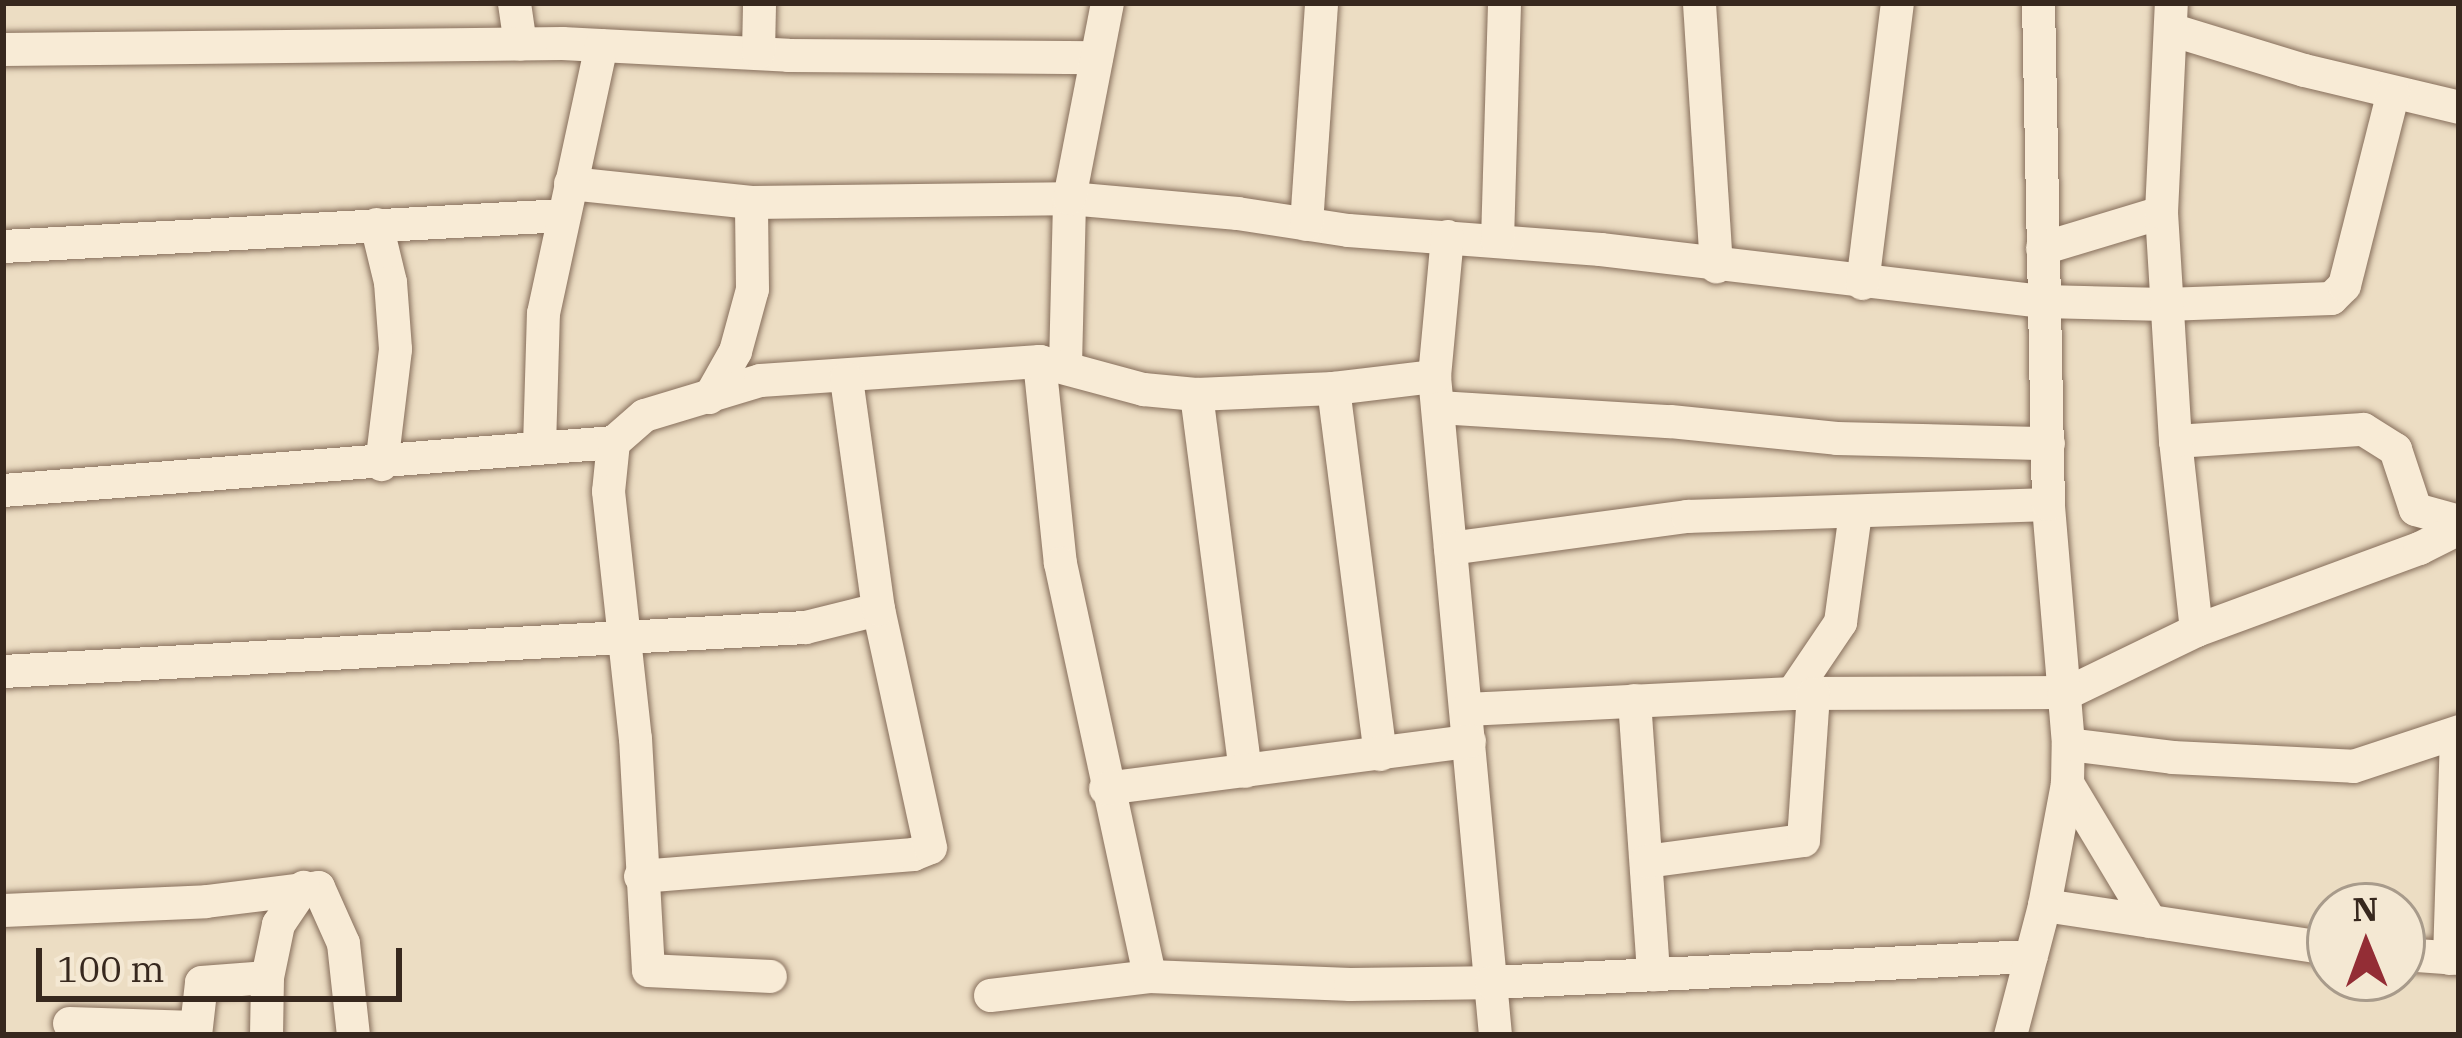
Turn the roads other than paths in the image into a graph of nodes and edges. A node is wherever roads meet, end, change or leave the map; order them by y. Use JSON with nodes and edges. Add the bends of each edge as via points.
{"nodes":[{"id":1,"x":514,"y":3,"type":"edge"},
{"id":2,"x":759,"y":3,"type":"edge"},
{"id":3,"x":1107,"y":3,"type":"edge"},
{"id":4,"x":1321,"y":3,"type":"edge"},
{"id":5,"x":1504,"y":3,"type":"edge"},
{"id":6,"x":1699,"y":3,"type":"edge"},
{"id":7,"x":1897,"y":3,"type":"edge"},
{"id":8,"x":2038,"y":3,"type":"edge"},
{"id":9,"x":2170,"y":16,"type":"edge"},
{"id":10,"x":520,"y":44,"type":"junction"},
{"id":11,"x":601,"y":45,"type":"junction"},
{"id":12,"x":3,"y":49,"type":"edge"},
{"id":13,"x":758,"y":52,"type":"junction"},
{"id":14,"x":1096,"y":57,"type":"junction"},
{"id":15,"x":2393,"y":92,"type":"junction"},
{"id":16,"x":2459,"y":107,"type":"edge"},
{"id":17,"x":1069,"y":198,"type":"junction"},
{"id":18,"x":566,"y":199,"type":"junction"},
{"id":19,"x":751,"y":202,"type":"junction"},
{"id":20,"x":2161,"y":212,"type":"junction"},
{"id":21,"x":376,"y":224,"type":"junction"},
{"id":22,"x":1306,"y":224,"type":"junction"},
{"id":23,"x":1448,"y":236,"type":"junction"},
{"id":24,"x":1497,"y":240,"type":"junction"},
{"id":25,"x":3,"y":246,"type":"edge"},
{"id":26,"x":2042,"y":248,"type":"junction"},
{"id":27,"x":1716,"y":266,"type":"junction"},
{"id":28,"x":1862,"y":283,"type":"junction"},
{"id":29,"x":2043,"y":301,"type":"junction"},
{"id":30,"x":2165,"y":304,"type":"junction"},
{"id":31,"x":1052,"y":363,"type":"junction"},
{"id":32,"x":846,"y":378,"type":"junction"},
{"id":33,"x":1333,"y":388,"type":"junction"},
{"id":34,"x":1436,"y":391,"type":"junction"},
{"id":35,"x":1196,"y":394,"type":"junction"},
{"id":36,"x":709,"y":397,"type":"junction"},
{"id":37,"x":2176,"y":441,"type":"junction"},
{"id":38,"x":613,"y":442,"type":"junction"},
{"id":39,"x":2048,"y":443,"type":"junction"},
{"id":40,"x":538,"y":446,"type":"junction"},
{"id":41,"x":381,"y":464,"type":"junction"},
{"id":42,"x":3,"y":490,"type":"edge"},
{"id":43,"x":2048,"y":504,"type":"junction"},
{"id":44,"x":1856,"y":513,"type":"junction"},
{"id":45,"x":2459,"y":524,"type":"edge"},
{"id":46,"x":1450,"y":548,"type":"junction"},
{"id":47,"x":878,"y":609,"type":"junction"},
{"id":48,"x":2196,"y":630,"type":"junction"},
{"id":49,"x":623,"y":638,"type":"junction"},
{"id":50,"x":3,"y":670,"type":"edge"},
{"id":51,"x":2068,"y":692,"type":"junction"},
{"id":52,"x":1802,"y":693,"type":"junction"},
{"id":53,"x":1634,"y":700,"type":"junction"},
{"id":54,"x":1467,"y":725,"type":"junction"},
{"id":55,"x":2457,"y":732,"type":"edge"},
{"id":56,"x":2068,"y":744,"type":"junction"},
{"id":57,"x":1380,"y":754,"type":"junction"},
{"id":58,"x":1245,"y":771,"type":"junction"},
{"id":59,"x":2067,"y":783,"type":"junction"},
{"id":60,"x":1106,"y":788,"type":"junction"},
{"id":61,"x":1646,"y":861,"type":"junction"},
{"id":62,"x":640,"y":876,"type":"junction"},
{"id":63,"x":303,"y":887,"type":"junction"},
{"id":64,"x":2044,"y":905,"type":"junction"},
{"id":65,"x":3,"y":910,"type":"edge"},
{"id":66,"x":2150,"y":921,"type":"junction"},
{"id":67,"x":2306,"y":944,"type":"edge"},
{"id":68,"x":2030,"y":956,"type":"junction"},
{"id":69,"x":2454,"y":958,"type":"edge"},
{"id":70,"x":1653,"y":974,"type":"junction"},
{"id":71,"x":770,"y":976,"type":"dead end"},
{"id":72,"x":1149,"y":976,"type":"junction"},
{"id":73,"x":267,"y":977,"type":"junction"},
{"id":74,"x":1491,"y":982,"type":"junction"},
{"id":75,"x":990,"y":995,"type":"dead end"},
{"id":76,"x":69,"y":1023,"type":"dead end"},
{"id":77,"x":195,"y":1031,"type":"edge"},
{"id":78,"x":266,"y":1035,"type":"edge"},
{"id":79,"x":353,"y":1035,"type":"edge"},
{"id":80,"x":1495,"y":1035,"type":"edge"},
{"id":81,"x":2010,"y":1035,"type":"edge"}],
"edges":[{"from":1,"to":10,"type":"street"},
{"from":2,"to":13,"type":"street"},
{"from":3,"to":14,"type":"street"},
{"from":4,"to":22,"type":"street"},
{"from":5,"to":24,"type":"street"},
{"from":6,"to":27,"type":"street"},
{"from":7,"to":28,"type":"street"},
{"from":8,"to":26,"type":"street"},
{"from":9,"to":15,"type":"street"},
{"from":9,"to":20,"type":"street"},
{"from":10,"to":11,"type":"street"},
{"from":10,"to":12,"type":"street"},
{"from":11,"to":13,"type":"street"},
{"from":11,"to":18,"type":"street"},
{"from":13,"to":14,"type":"street"},
{"from":14,"to":17,"type":"street"},
{"from":15,"to":16,"type":"street"},
{"from":15,"to":30,"type":"street","via":[[2341,294]]},
{"from":17,"to":19,"type":"street"},
{"from":17,"to":22,"type":"street"},
{"from":17,"to":31,"type":"street"},
{"from":18,"to":19,"type":"street"},
{"from":18,"to":21,"type":"street"},
{"from":18,"to":40,"type":"street","via":[[540,339]]},
{"from":19,"to":36,"type":"street","via":[[752,290],[735,351]]},
{"from":20,"to":26,"type":"street"},
{"from":20,"to":30,"type":"street"},
{"from":21,"to":25,"type":"street"},
{"from":21,"to":41,"type":"street","via":[[395,349]]},
{"from":22,"to":23,"type":"street"},
{"from":23,"to":24,"type":"street"},
{"from":23,"to":34,"type":"street"},
{"from":24,"to":27,"type":"street"},
{"from":26,"to":29,"type":"street"},
{"from":27,"to":28,"type":"street"},
{"from":28,"to":29,"type":"street"},
{"from":29,"to":30,"type":"street"},
{"from":29,"to":39,"type":"street"},
{"from":30,"to":37,"type":"street"},
{"from":31,"to":32,"type":"street"},
{"from":31,"to":35,"type":"street","via":[[1143,389]]},
{"from":31,"to":60,"type":"street","via":[[1060,563]]},
{"from":32,"to":36,"type":"street","via":[[760,380]]},
{"from":32,"to":47,"type":"street"},
{"from":33,"to":34,"type":"street"},
{"from":33,"to":35,"type":"street"},
{"from":33,"to":57,"type":"street"},
{"from":34,"to":39,"type":"street","via":[[1836,438]]},
{"from":34,"to":46,"type":"street"},
{"from":35,"to":58,"type":"street"},
{"from":36,"to":38,"type":"street","via":[[644,415]]},
{"from":37,"to":45,"type":"street","via":[[2363,429],[2395,449],[2415,509]]},
{"from":37,"to":48,"type":"street"},
{"from":38,"to":40,"type":"street"},
{"from":38,"to":49,"type":"street","via":[[608,491]]},
{"from":39,"to":43,"type":"street"},
{"from":40,"to":41,"type":"street"},
{"from":41,"to":42,"type":"street"},
{"from":43,"to":44,"type":"street"},
{"from":43,"to":51,"type":"street"},
{"from":44,"to":46,"type":"street","via":[[1687,516]]},
{"from":44,"to":52,"type":"street","via":[[1840,622]]},
{"from":45,"to":48,"type":"street","via":[[2419,548]]},
{"from":46,"to":54,"type":"street"},
{"from":47,"to":49,"type":"street","via":[[805,627]]},
{"from":47,"to":62,"type":"street","via":[[930,847]]},
{"from":48,"to":51,"type":"street"},
{"from":49,"to":50,"type":"street"},
{"from":49,"to":62,"type":"street"},
{"from":51,"to":52,"type":"street"},
{"from":51,"to":56,"type":"street"},
{"from":52,"to":53,"type":"street"},
{"from":52,"to":61,"type":"street","via":[[1803,840]]},
{"from":53,"to":54,"type":"street"},
{"from":53,"to":61,"type":"street"},
{"from":54,"to":57,"type":"street"},
{"from":54,"to":74,"type":"street"},
{"from":55,"to":56,"type":"street","via":[[2353,766]]},
{"from":55,"to":69,"type":"street"},
{"from":56,"to":59,"type":"street"},
{"from":57,"to":58,"type":"street"},
{"from":58,"to":60,"type":"street"},
{"from":59,"to":64,"type":"street"},
{"from":59,"to":66,"type":"street"},
{"from":60,"to":72,"type":"street"},
{"from":61,"to":70,"type":"street"},
{"from":62,"to":71,"type":"street","via":[[648,970]]},
{"from":63,"to":65,"type":"street","via":[[206,901]]},
{"from":63,"to":73,"type":"street","via":[[278,924]]},
{"from":63,"to":79,"type":"street","via":[[318,887],[343,943]]},
{"from":64,"to":66,"type":"street"},
{"from":64,"to":68,"type":"street"},
{"from":66,"to":67,"type":"street"},
{"from":68,"to":70,"type":"street"},
{"from":68,"to":81,"type":"street"},
{"from":70,"to":74,"type":"street"},
{"from":72,"to":74,"type":"street"},
{"from":72,"to":75,"type":"street"},
{"from":73,"to":77,"type":"street","via":[[201,982]]},
{"from":73,"to":78,"type":"street"},
{"from":74,"to":80,"type":"street"},
{"from":76,"to":77,"type":"street"}]}
